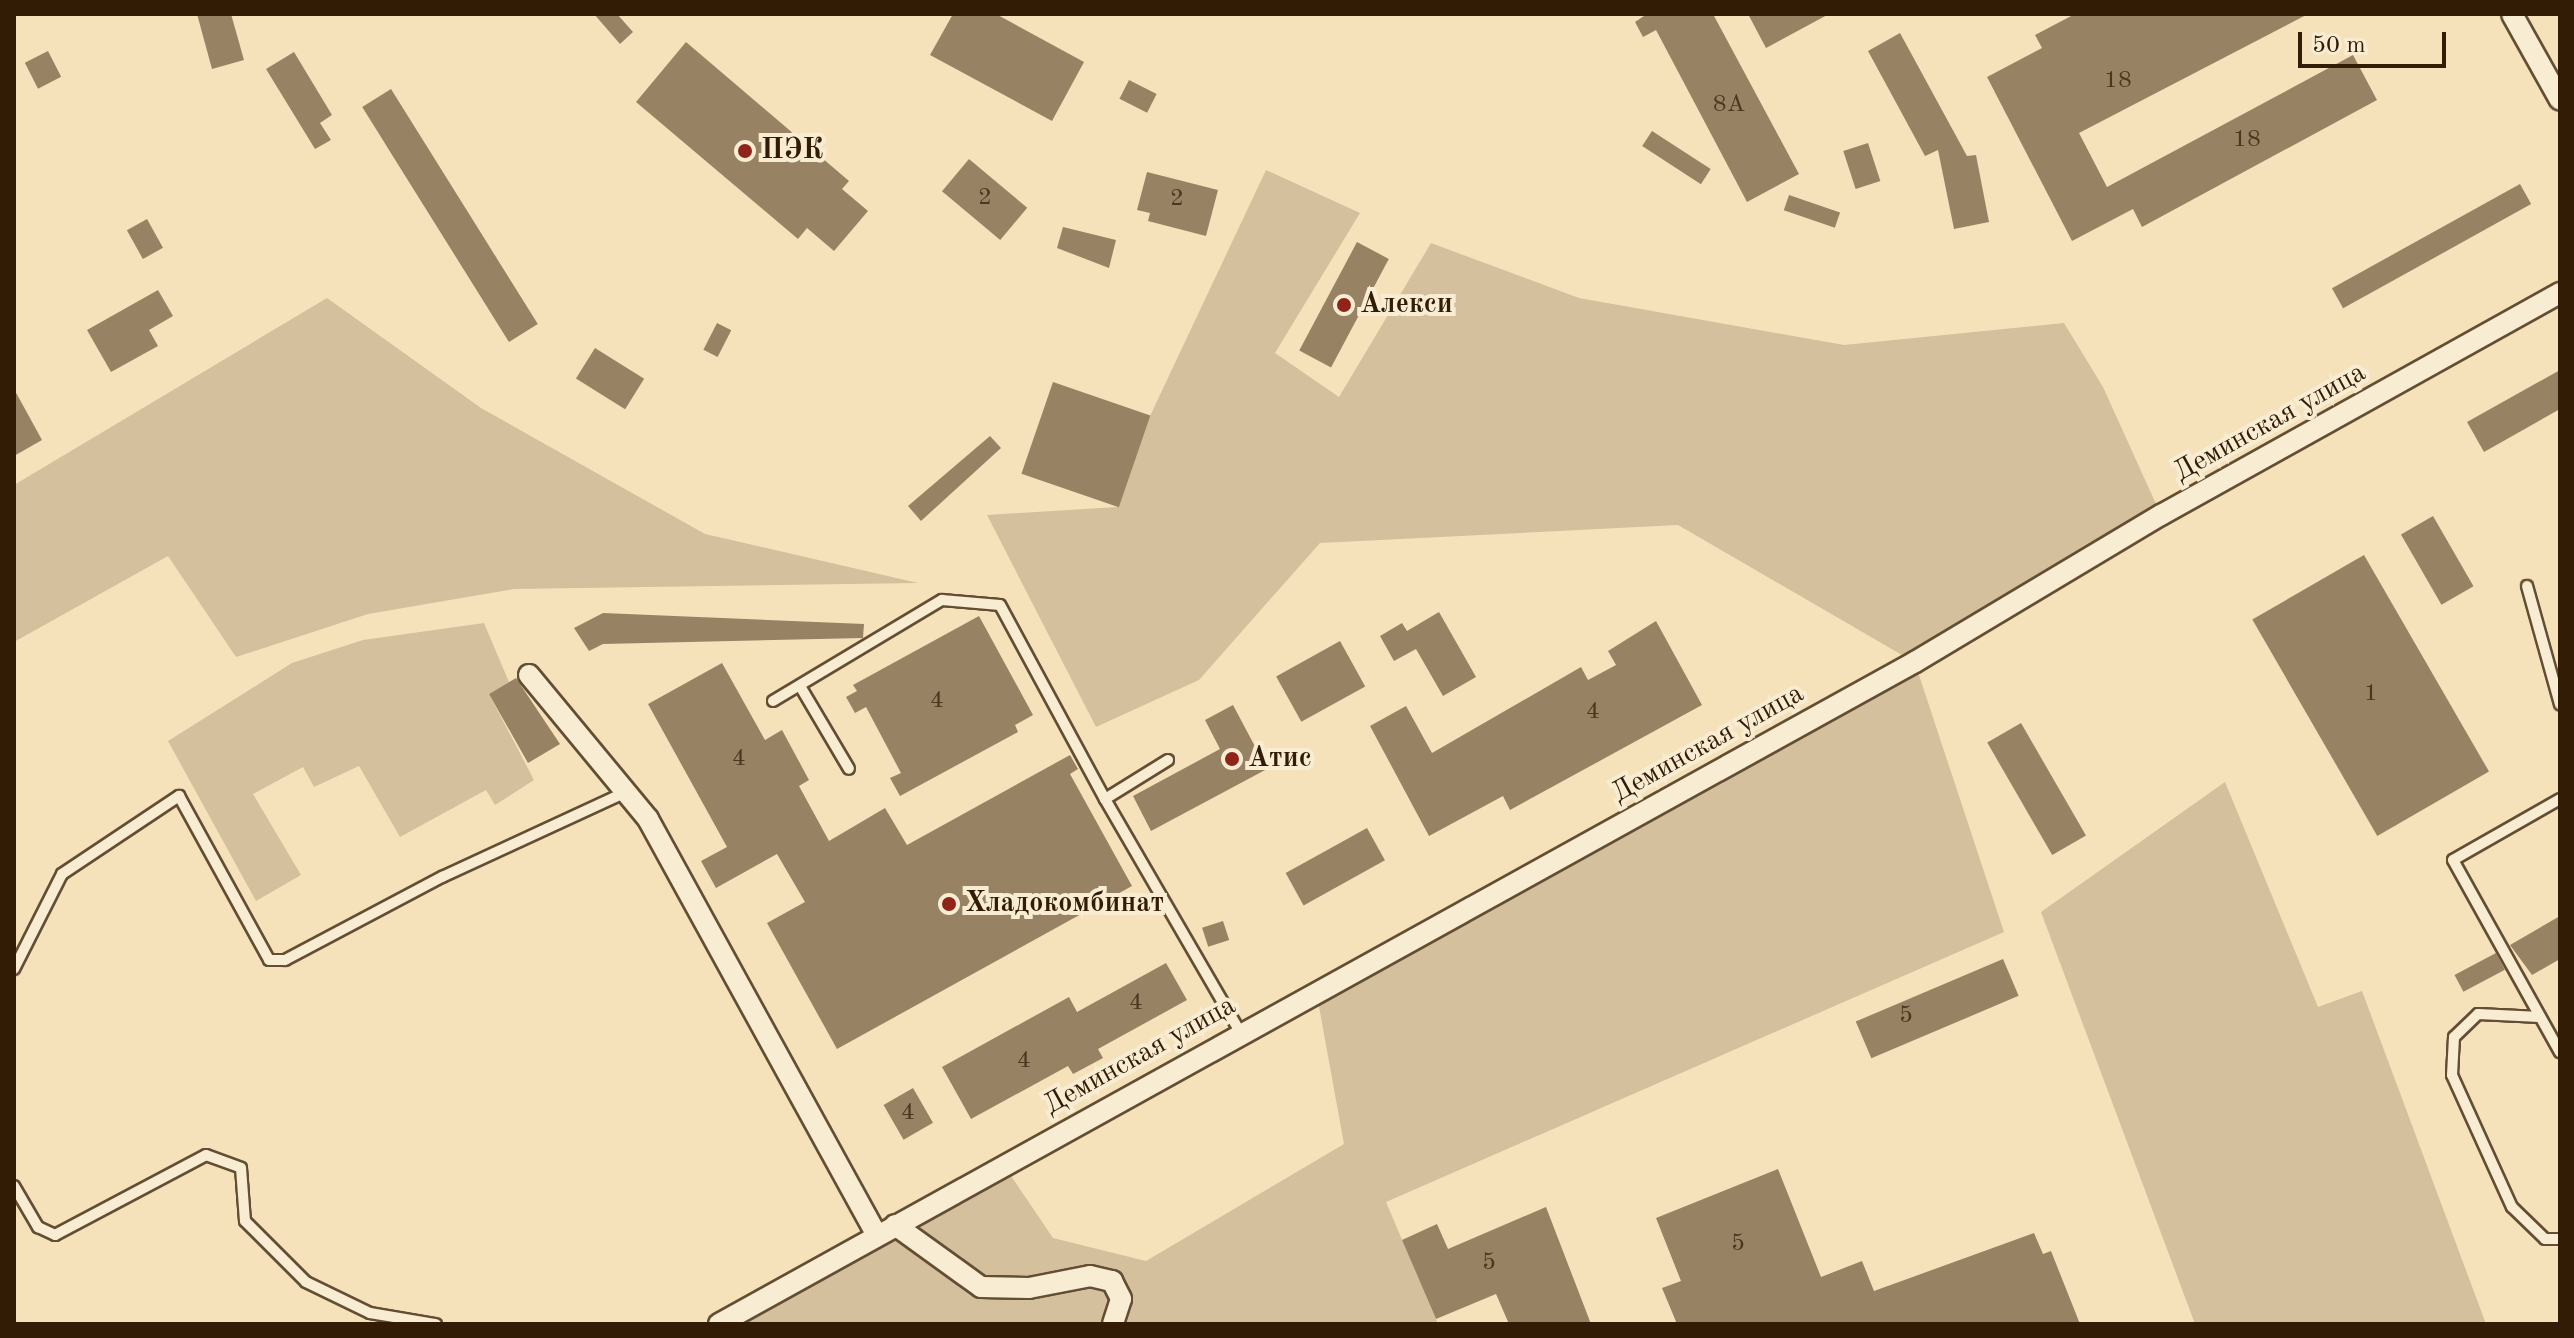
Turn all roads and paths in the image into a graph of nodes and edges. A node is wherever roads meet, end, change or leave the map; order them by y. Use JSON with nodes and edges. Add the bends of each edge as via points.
{"nodes":[{"id":1,"x":2512,"y":14,"type":"edge"},
{"id":2,"x":2560,"y":100,"type":"edge"},
{"id":3,"x":2560,"y":293,"type":"edge"},
{"id":4,"x":2527,"y":586,"type":"dead end"},
{"id":5,"x":529,"y":675,"type":"dead end"},
{"id":6,"x":800,"y":686,"type":"junction"},
{"id":7,"x":773,"y":701,"type":"dead end"},
{"id":8,"x":2560,"y":704,"type":"edge"},
{"id":9,"x":1168,"y":760,"type":"dead end"},
{"id":10,"x":849,"y":769,"type":"dead end"},
{"id":11,"x":626,"y":792,"type":"junction"},
{"id":12,"x":1105,"y":799,"type":"junction"},
{"id":13,"x":2560,"y":799,"type":"edge"},
{"id":14,"x":14,"y":969,"type":"edge"},
{"id":15,"x":2540,"y":1017,"type":"junction"},
{"id":16,"x":1240,"y":1032,"type":"junction"},
{"id":17,"x":2560,"y":1052,"type":"edge"},
{"id":18,"x":14,"y":1186,"type":"edge"},
{"id":19,"x":886,"y":1230,"type":"junction"},
{"id":20,"x":2560,"y":1239,"type":"edge"},
{"id":21,"x":436,"y":1324,"type":"edge"},
{"id":22,"x":719,"y":1324,"type":"edge"},
{"id":23,"x":1113,"y":1324,"type":"edge"}],
"edges":[{"from":1,"to":2,"type":"street"},
{"from":3,"to":16,"type":"street","name":"Деминская улица","via":[[2161,515],[1915,662]]},
{"from":4,"to":8,"type":"lane"},
{"from":5,"to":11,"type":"street"},
{"from":6,"to":7,"type":"lane"},
{"from":6,"to":10,"type":"lane"},
{"from":6,"to":12,"type":"lane","via":[[942,600],[1000,605]]},
{"from":9,"to":12,"type":"lane"},
{"from":11,"to":14,"type":"lane","via":[[442,877],[285,960],[269,960],[179,796],[62,874]]},
{"from":11,"to":19,"type":"street","via":[[683,879]]},
{"from":12,"to":16,"type":"lane"},
{"from":13,"to":15,"type":"lane","via":[[2453,860]]},
{"from":15,"to":17,"type":"lane"},
{"from":15,"to":20,"type":"lane","via":[[2478,1014],[2454,1037],[2452,1075],[2512,1207],[2545,1239]]},
{"from":16,"to":19,"type":"street","name":"Деминская улица"},
{"from":18,"to":21,"type":"lane","via":[[38,1227],[55,1235],[206,1155],[241,1168],[245,1221],[306,1282],[370,1313]]},
{"from":19,"to":22,"type":"street","name":"Деминская улица"},
{"from":19,"to":23,"type":"street","via":[[981,1287],[1029,1288],[1090,1276],[1112,1281],[1121,1299]]}]}
